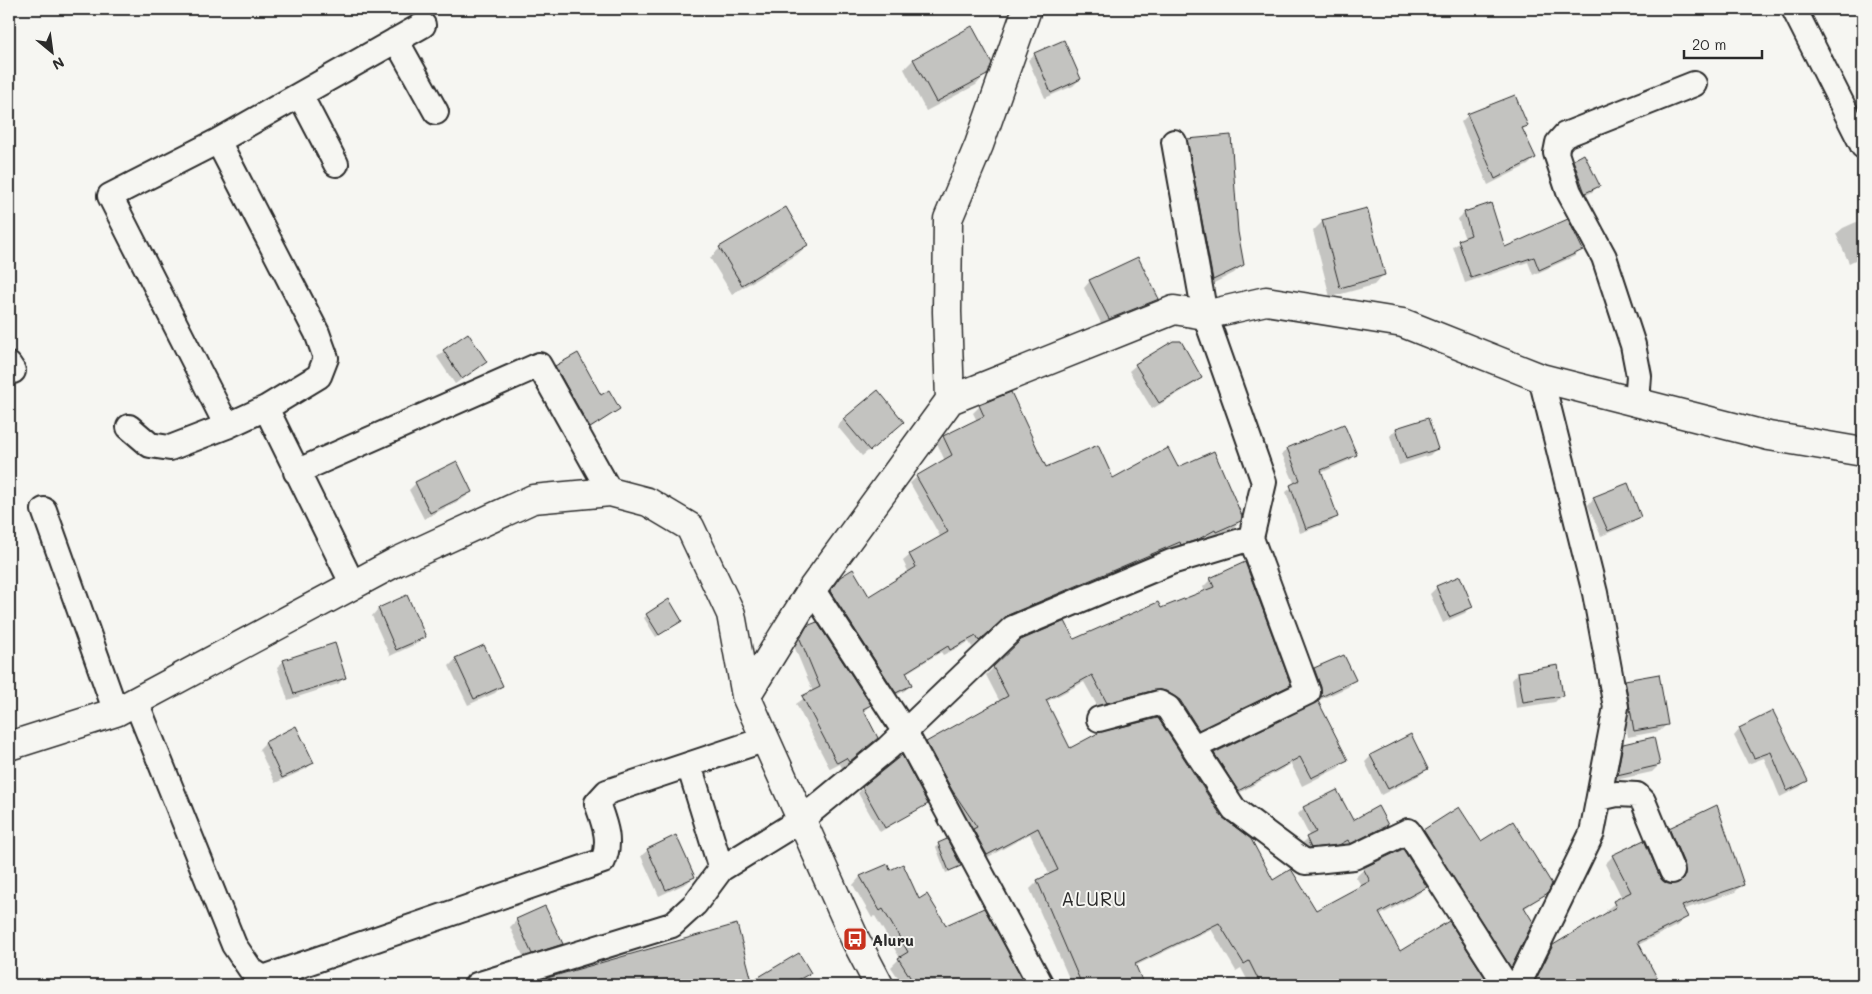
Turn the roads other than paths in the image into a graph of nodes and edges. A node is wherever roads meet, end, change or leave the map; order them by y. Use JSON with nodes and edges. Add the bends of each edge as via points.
{"nodes":[{"id":1,"x":1027,"y":9,"type":"edge"},
{"id":2,"x":1794,"y":9,"type":"edge"},
{"id":3,"x":423,"y":25,"type":"dead end"},
{"id":4,"x":396,"y":40,"type":"junction"},
{"id":5,"x":1694,"y":84,"type":"dead end"},
{"id":6,"x":300,"y":95,"type":"junction"},
{"id":7,"x":436,"y":112,"type":"dead end"},
{"id":8,"x":218,"y":141,"type":"junction"},
{"id":9,"x":1174,"y":142,"type":"dead end"},
{"id":10,"x":1863,"y":146,"type":"edge"},
{"id":11,"x":336,"y":164,"type":"dead end"},
{"id":12,"x":1205,"y":315,"type":"junction"},
{"id":13,"x":1541,"y":378,"type":"junction"},
{"id":14,"x":950,"y":400,"type":"junction"},
{"id":15,"x":1637,"y":402,"type":"junction"},
{"id":16,"x":266,"y":408,"type":"junction"},
{"id":17,"x":227,"y":426,"type":"junction"},
{"id":18,"x":129,"y":427,"type":"dead end"},
{"id":19,"x":1863,"y":452,"type":"edge"},
{"id":20,"x":296,"y":472,"type":"junction"},
{"id":21,"x":610,"y":492,"type":"junction"},
{"id":22,"x":44,"y":510,"type":"dead end"},
{"id":23,"x":1251,"y":538,"type":"junction"},
{"id":24,"x":353,"y":585,"type":"junction"},
{"id":25,"x":812,"y":589,"type":"junction"},
{"id":26,"x":746,"y":696,"type":"junction"},
{"id":27,"x":126,"y":707,"type":"junction"},
{"id":28,"x":1099,"y":719,"type":"dead end"},
{"id":29,"x":905,"y":732,"type":"junction"},
{"id":30,"x":766,"y":739,"type":"junction"},
{"id":31,"x":9,"y":746,"type":"edge"},
{"id":32,"x":1194,"y":748,"type":"junction"},
{"id":33,"x":690,"y":765,"type":"junction"},
{"id":34,"x":1599,"y":798,"type":"junction"},
{"id":35,"x":802,"y":819,"type":"junction"},
{"id":36,"x":721,"y":869,"type":"junction"},
{"id":37,"x":1672,"y":871,"type":"dead end"},
{"id":38,"x":514,"y":979,"type":"edge"},
{"id":39,"x":477,"y":985,"type":"edge"},
{"id":40,"x":879,"y":985,"type":"edge"},
{"id":41,"x":1041,"y":985,"type":"edge"},
{"id":42,"x":1506,"y":985,"type":"edge"},
{"id":43,"x":1518,"y":985,"type":"edge"}],
"edges":[{"from":1,"to":14,"type":"street","via":[[979,145],[948,219]]},
{"from":2,"to":10,"type":"street"},
{"from":3,"to":4,"type":"street"},
{"from":4,"to":6,"type":"street"},
{"from":4,"to":7,"type":"street"},
{"from":5,"to":15,"type":"street","via":[[1565,135],[1558,143],[1556,153],[1569,192],[1604,257],[1634,345],[1639,376]]},
{"from":6,"to":8,"type":"street"},
{"from":6,"to":11,"type":"street"},
{"from":8,"to":16,"type":"street","via":[[317,334],[326,358],[319,376]]},
{"from":8,"to":17,"type":"street","via":[[110,196]]},
{"from":9,"to":12,"type":"street"},
{"from":12,"to":13,"type":"street","via":[[1266,300],[1403,323]]},
{"from":12,"to":14,"type":"street","via":[[1174,310]]},
{"from":12,"to":23,"type":"street","via":[[1264,482]]},
{"from":13,"to":15,"type":"street"},
{"from":13,"to":34,"type":"street","via":[[1596,593],[1616,707]]},
{"from":14,"to":25,"type":"street"},
{"from":15,"to":19,"type":"street","via":[[1769,436]]},
{"from":16,"to":17,"type":"street"},
{"from":16,"to":20,"type":"street"},
{"from":17,"to":18,"type":"street","via":[[170,448],[150,445]]},
{"from":20,"to":21,"type":"street","via":[[539,365]]},
{"from":20,"to":24,"type":"street"},
{"from":21,"to":24,"type":"street","via":[[534,499]]},
{"from":21,"to":26,"type":"street","via":[[648,502],[690,527],[731,614]]},
{"from":22,"to":27,"type":"street"},
{"from":23,"to":29,"type":"street","via":[[1172,562],[1013,628]]},
{"from":23,"to":32,"type":"street","via":[[1308,692]]},
{"from":24,"to":27,"type":"street"},
{"from":25,"to":26,"type":"street"},
{"from":25,"to":29,"type":"street"},
{"from":26,"to":30,"type":"street"},
{"from":27,"to":31,"type":"street"},
{"from":27,"to":33,"type":"street","via":[[234,945],[252,970],[263,978],[603,861],[609,848],[597,803],[607,792]]},
{"from":28,"to":32,"type":"street","via":[[1159,703],[1168,708]]},
{"from":29,"to":35,"type":"street"},
{"from":29,"to":41,"type":"street"},
{"from":30,"to":33,"type":"street"},
{"from":30,"to":35,"type":"street"},
{"from":32,"to":42,"type":"street","via":[[1234,809],[1305,862],[1354,857],[1408,832]]},
{"from":33,"to":36,"type":"street"},
{"from":34,"to":37,"type":"street","via":[[1617,794],[1637,795],[1643,801]]},
{"from":34,"to":43,"type":"street","via":[[1592,833]]},
{"from":35,"to":36,"type":"street"},
{"from":35,"to":40,"type":"street"},
{"from":36,"to":38,"type":"street","via":[[695,904],[672,925]]},
{"from":38,"to":39,"type":"street"}]}
